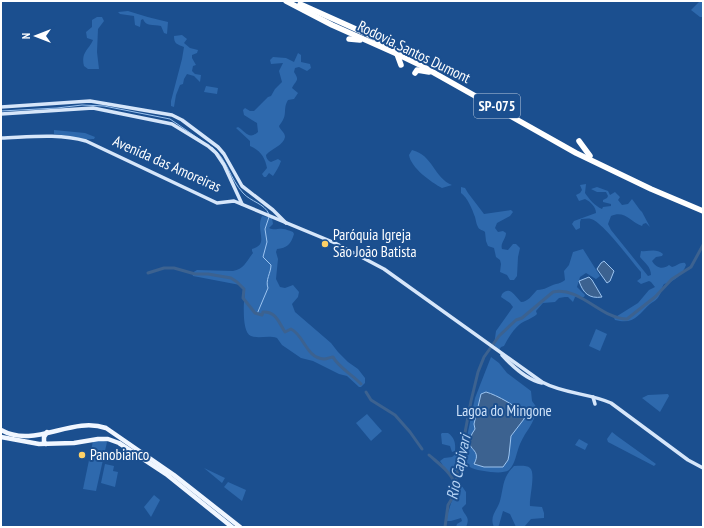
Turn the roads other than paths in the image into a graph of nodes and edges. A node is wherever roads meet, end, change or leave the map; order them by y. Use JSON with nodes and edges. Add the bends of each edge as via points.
{"nodes":[{"id":1,"x":286,"y":1,"type":"edge"},
{"id":2,"x":293,"y":1,"type":"edge"},
{"id":3,"x":329,"y":17,"type":"junction"},
{"id":4,"x":346,"y":19,"type":"dead end"},
{"id":5,"x":360,"y":25,"type":"dead end"},
{"id":6,"x":367,"y":34,"type":"junction"},
{"id":7,"x":349,"y":39,"type":"dead end"},
{"id":8,"x":366,"y":41,"type":"junction"},
{"id":9,"x":397,"y":54,"type":"junction"},
{"id":10,"x":401,"y":65,"type":"dead end"},
{"id":11,"x":415,"y":73,"type":"dead end"},
{"id":12,"x":438,"y":75,"type":"junction"},
{"id":13,"x":1,"y":107,"type":"edge"},
{"id":14,"x":1,"y":114,"type":"edge"},
{"id":15,"x":1,"y":138,"type":"edge"},
{"id":16,"x":578,"y":142,"type":"dead end"},
{"id":17,"x":590,"y":156,"type":"junction"},
{"id":18,"x":240,"y":202,"type":"junction"},
{"id":19,"x":703,"y":209,"type":"edge"},
{"id":20,"x":286,"y":224,"type":"junction"},
{"id":21,"x":397,"y":278,"type":"junction"},
{"id":22,"x":396,"y":283,"type":"dead end"},
{"id":23,"x":405,"y":284,"type":"junction"},
{"id":24,"x":402,"y":288,"type":"dead end"},
{"id":25,"x":593,"y":397,"type":"junction"},
{"id":26,"x":596,"y":404,"type":"dead end"},
{"id":27,"x":1,"y":430,"type":"edge"},
{"id":28,"x":47,"y":432,"type":"junction"},
{"id":29,"x":2,"y":437,"type":"edge"},
{"id":30,"x":29,"y":442,"type":"junction"},
{"id":31,"x":46,"y":444,"type":"junction"},
{"id":32,"x":21,"y":445,"type":"dead end"},
{"id":33,"x":156,"y":462,"type":"junction"},
{"id":34,"x":148,"y":464,"type":"dead end"},
{"id":35,"x":703,"y":468,"type":"edge"},
{"id":36,"x":162,"y":469,"type":"junction"},
{"id":37,"x":232,"y":527,"type":"edge"},
{"id":38,"x":240,"y":527,"type":"edge"}],
"edges":[{"from":1,"to":8,"type":"highway","name":"Rodovia Santos Dumont","number":"SP-075"},
{"from":2,"to":3,"type":"highway","name":"Rodovia Santos Dumont","number":"SP-075"},
{"from":3,"to":4,"type":"highway"},
{"from":3,"to":6,"type":"highway","name":"Rodovia Santos Dumont","number":"SP-075"},
{"from":5,"to":6,"type":"highway"},
{"from":6,"to":17,"type":"highway","name":"Rodovia Santos Dumont","number":"SP-075"},
{"from":7,"to":8,"type":"highway"},
{"from":8,"to":9,"type":"highway","name":"Rodovia Santos Dumont","number":"SP-075"},
{"from":9,"to":10,"type":"highway"},
{"from":9,"to":12,"type":"highway","name":"Rodovia Santos Dumont","number":"SP-075"},
{"from":11,"to":12,"type":"highway","via":[[418,70]]},
{"from":12,"to":19,"type":"highway","name":"Rodovia Santos Dumont","number":"SP-075","via":[[576,154],[651,189]]},
{"from":13,"to":20,"type":"main road","via":[[90,101],[172,115],[218,147],[242,186],[273,210]]},
{"from":14,"to":18,"type":"main road","via":[[93,108],[172,124],[208,146],[216,154],[224,165]]},
{"from":15,"to":18,"type":"main road","name":"Avenida das Amoreiras","via":[[75,138],[98,146],[218,203]]},
{"from":16,"to":17,"type":"highway"},
{"from":17,"to":19,"type":"highway","name":"Rodovia Santos Dumont","number":"SP-075"},
{"from":18,"to":20,"type":"main road","name":"Avenida das Amoreiras"},
{"from":20,"to":21,"type":"main road","name":"Avenida das Amoreiras","via":[[354,252]]},
{"from":21,"to":22,"type":"main road"},
{"from":21,"to":23,"type":"main road","name":"Avenida das Amoreiras"},
{"from":23,"to":24,"type":"main road"},
{"from":23,"to":25,"type":"main road","name":"Avenida das Amoreiras","via":[[494,347],[508,361],[535,380],[561,390]]},
{"from":25,"to":26,"type":"main road"},
{"from":25,"to":35,"type":"main road","name":"Avenida das Amoreiras","via":[[618,406],[688,460]]},
{"from":27,"to":28,"type":"main road","via":[[25,436]]},
{"from":28,"to":31,"type":"main road","via":[[44,437]]},
{"from":28,"to":33,"type":"main road","via":[[81,425],[104,427]]},
{"from":29,"to":30,"type":"main road"},
{"from":30,"to":31,"type":"main road"},
{"from":30,"to":32,"type":"main road"},
{"from":31,"to":33,"type":"main road","via":[[108,440]]},
{"from":33,"to":34,"type":"main road","via":[[152,467]]},
{"from":33,"to":36,"type":"main road"},
{"from":36,"to":37,"type":"main road"},
{"from":36,"to":38,"type":"main road"}]}
